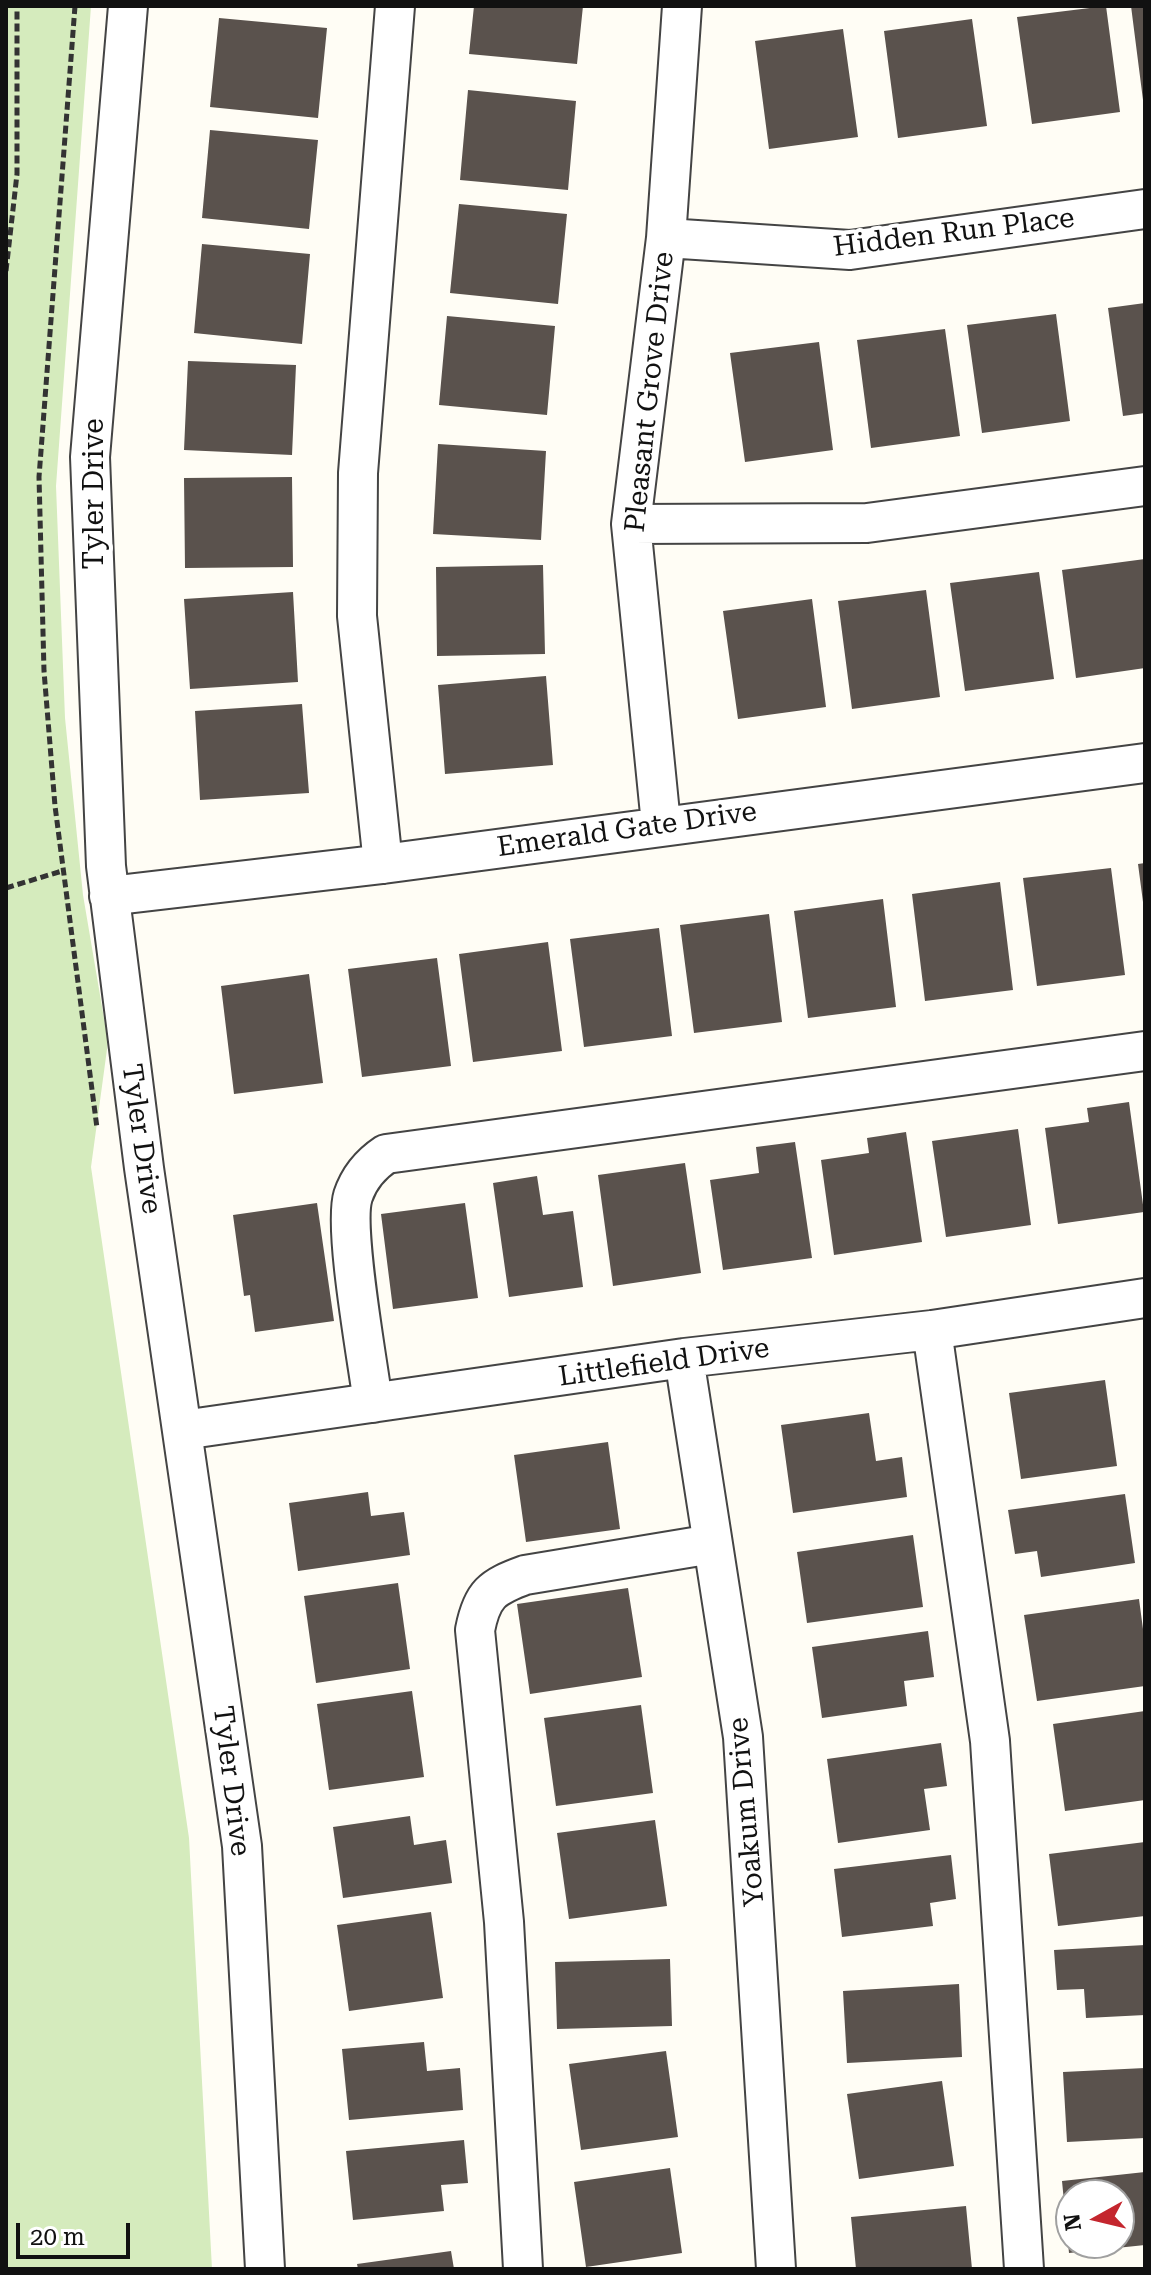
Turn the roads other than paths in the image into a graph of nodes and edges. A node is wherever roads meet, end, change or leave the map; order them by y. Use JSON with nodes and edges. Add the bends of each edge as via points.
{"nodes":[{"id":1,"x":128,"y":6,"type":"edge"},
{"id":2,"x":395,"y":6,"type":"edge"},
{"id":3,"x":682,"y":6,"type":"edge"},
{"id":4,"x":1145,"y":209,"type":"edge"},
{"id":5,"x":666,"y":238,"type":"junction"},
{"id":6,"x":1145,"y":486,"type":"edge"},
{"id":7,"x":631,"y":524,"type":"junction"},
{"id":8,"x":1145,"y":763,"type":"edge"},
{"id":9,"x":661,"y":824,"type":"junction"},
{"id":10,"x":383,"y":864,"type":"junction"},
{"id":11,"x":109,"y":896,"type":"junction"},
{"id":12,"x":1145,"y":1051,"type":"edge"},
{"id":13,"x":1145,"y":1298,"type":"edge"},
{"id":14,"x":932,"y":1330,"type":"junction"},
{"id":15,"x":684,"y":1358,"type":"junction"},
{"id":16,"x":373,"y":1403,"type":"junction"},
{"id":17,"x":183,"y":1430,"type":"junction"},
{"id":18,"x":712,"y":1544,"type":"junction"},
{"id":19,"x":265,"y":2269,"type":"edge"},
{"id":20,"x":523,"y":2269,"type":"edge"},
{"id":21,"x":776,"y":2269,"type":"edge"},
{"id":22,"x":1024,"y":2269,"type":"edge"}],
"edges":[{"from":1,"to":11,"type":"street","name":"Tyler Drive","via":[[90,457]]},
{"from":2,"to":10,"type":"street","via":[[358,473],[357,616]]},
{"from":3,"to":5,"type":"street","name":"Pleasant Grove Drive"},
{"from":4,"to":5,"type":"street","name":"Hidden Run Place","via":[[850,250]]},
{"from":5,"to":7,"type":"street","name":"Pleasant Grove Drive"},
{"from":6,"to":7,"type":"street","via":[[867,523]]},
{"from":7,"to":9,"type":"street","name":"Pleasant Grove Drive"},
{"from":8,"to":9,"type":"street","name":"Emerald Gate Drive"},
{"from":9,"to":10,"type":"street","name":"Emerald Gate Drive"},
{"from":10,"to":11,"type":"street","name":"Emerald Gate Drive"},
{"from":11,"to":17,"type":"street","name":"Tyler Drive"},
{"from":12,"to":16,"type":"street","via":[[386,1154],[372,1163],[352,1199]]},
{"from":13,"to":14,"type":"street","name":"Littlefield Drive"},
{"from":14,"to":15,"type":"street","name":"Littlefield Drive"},
{"from":14,"to":22,"type":"street","via":[[990,1741]]},
{"from":15,"to":16,"type":"street","name":"Littlefield Drive"},
{"from":15,"to":18,"type":"street","name":"Yoakum Drive"},
{"from":16,"to":17,"type":"street","name":"Littlefield Drive"},
{"from":17,"to":19,"type":"street","name":"Tyler Drive","via":[[242,1846]]},
{"from":18,"to":20,"type":"street","via":[[525,1575],[496,1585],[479,1608],[475,1630],[504,1922]]},
{"from":18,"to":21,"type":"street","name":"Yoakum Drive","via":[[743,1737]]}]}
